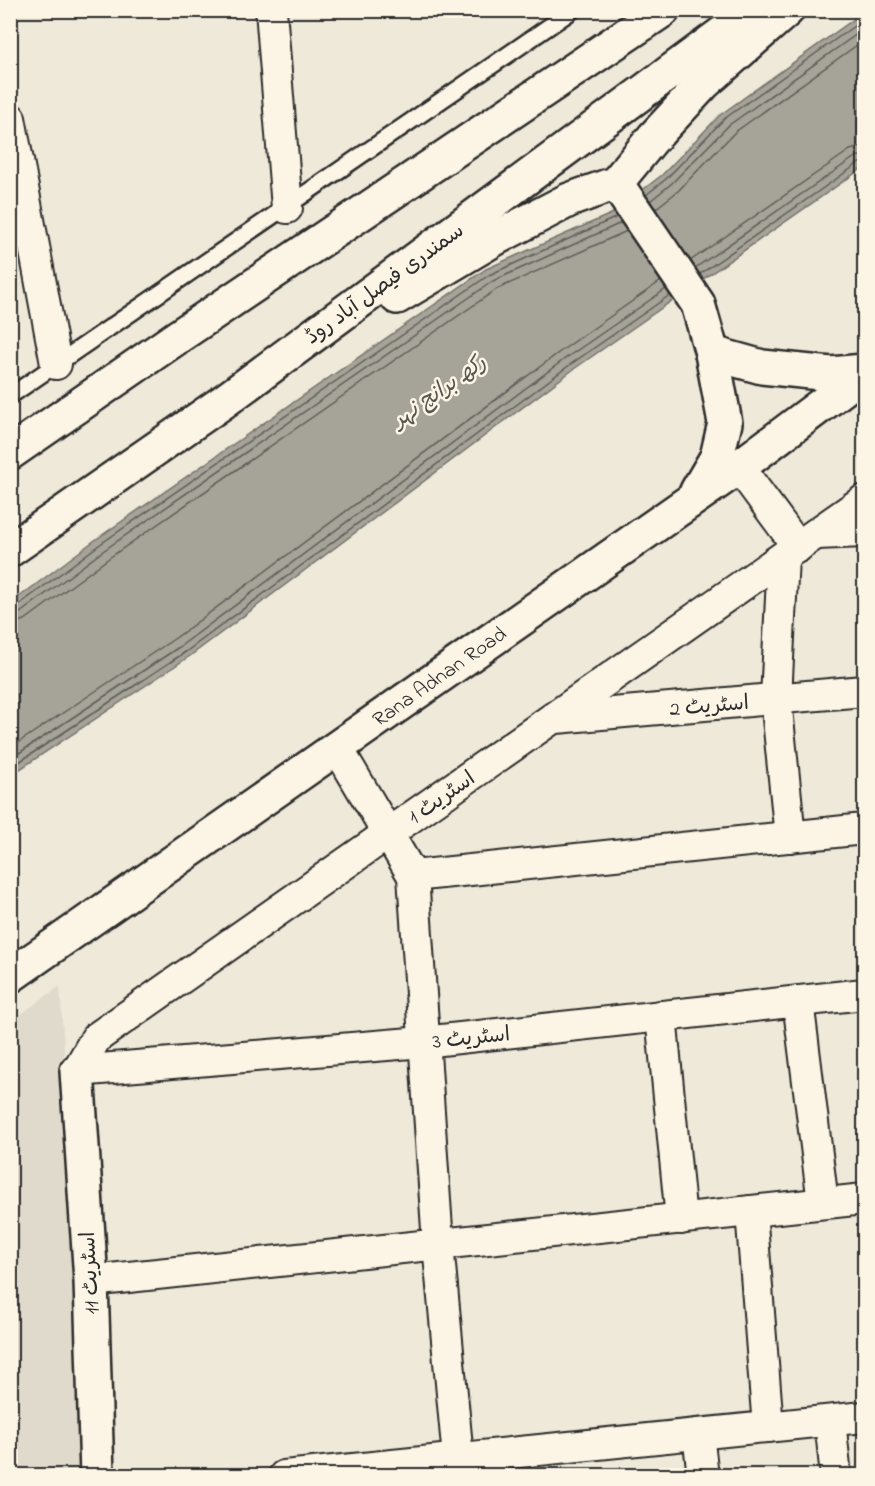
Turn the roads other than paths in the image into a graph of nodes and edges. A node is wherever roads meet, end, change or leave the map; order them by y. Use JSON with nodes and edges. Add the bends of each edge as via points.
{"nodes":[{"id":1,"x":271,"y":10,"type":"edge"},
{"id":2,"x":573,"y":10,"type":"edge"},
{"id":3,"x":663,"y":10,"type":"edge"},
{"id":4,"x":754,"y":10,"type":"edge"},
{"id":5,"x":787,"y":10,"type":"edge"},
{"id":6,"x":10,"y":118,"type":"edge"},
{"id":7,"x":616,"y":183,"type":"junction"},
{"id":8,"x":287,"y":208,"type":"junction"},
{"id":9,"x":712,"y":353,"type":"junction"},
{"id":10,"x":56,"y":364,"type":"junction"},
{"id":11,"x":864,"y":372,"type":"edge"},
{"id":12,"x":10,"y":396,"type":"edge"},
{"id":13,"x":223,"y":402,"type":"junction"},
{"id":14,"x":10,"y":453,"type":"edge"},
{"id":15,"x":739,"y":467,"type":"junction"},
{"id":16,"x":693,"y":498,"type":"junction"},
{"id":17,"x":864,"y":500,"type":"edge"},
{"id":18,"x":864,"y":532,"type":"edge"},
{"id":19,"x":799,"y":546,"type":"junction"},
{"id":20,"x":10,"y":550,"type":"edge"},
{"id":21,"x":864,"y":691,"type":"edge"},
{"id":22,"x":776,"y":699,"type":"junction"},
{"id":23,"x":553,"y":719,"type":"junction"},
{"id":24,"x":337,"y":747,"type":"junction"},
{"id":25,"x":864,"y":829,"type":"edge"},
{"id":26,"x":388,"y":834,"type":"junction"},
{"id":27,"x":790,"y":837,"type":"junction"},
{"id":28,"x":413,"y":876,"type":"junction"},
{"id":29,"x":10,"y":976,"type":"edge"},
{"id":30,"x":864,"y":994,"type":"edge"},
{"id":31,"x":798,"y":1001,"type":"junction"},
{"id":32,"x":661,"y":1016,"type":"junction"},
{"id":33,"x":423,"y":1042,"type":"junction"},
{"id":34,"x":77,"y":1071,"type":"junction"},
{"id":35,"x":864,"y":1199,"type":"edge"},
{"id":36,"x":823,"y":1203,"type":"junction"},
{"id":37,"x":751,"y":1211,"type":"junction"},
{"id":38,"x":681,"y":1219,"type":"junction"},
{"id":39,"x":438,"y":1244,"type":"junction"},
{"id":40,"x":91,"y":1281,"type":"junction"},
{"id":41,"x":864,"y":1417,"type":"edge"},
{"id":42,"x":830,"y":1421,"type":"junction"},
{"id":43,"x":768,"y":1427,"type":"junction"},
{"id":44,"x":698,"y":1434,"type":"junction"},
{"id":45,"x":458,"y":1458,"type":"junction"},
{"id":46,"x":489,"y":1465,"type":"edge"},
{"id":47,"x":97,"y":1476,"type":"edge"},
{"id":48,"x":284,"y":1476,"type":"edge"},
{"id":49,"x":703,"y":1476,"type":"edge"},
{"id":50,"x":836,"y":1476,"type":"edge"}],
"edges":[{"from":1,"to":8,"type":"street"},
{"from":2,"to":8,"type":"lane"},
{"from":3,"to":14,"type":"main road"},
{"from":4,"to":13,"type":"main road","name":"سمندری فیصل آباد روڈ"},
{"from":5,"to":7,"type":"main road","via":[[704,83]]},
{"from":6,"to":10,"type":"street"},
{"from":7,"to":9,"type":"main road","via":[[698,304]]},
{"from":7,"to":13,"type":"main road","via":[[569,200],[496,237]]},
{"from":8,"to":10,"type":"lane"},
{"from":9,"to":11,"type":"main road","via":[[762,367],[831,374]]},
{"from":9,"to":16,"type":"main road","via":[[725,423],[717,457]]},
{"from":10,"to":12,"type":"lane"},
{"from":11,"to":15,"type":"main road","name":"Rana Adnan Road"},
{"from":13,"to":20,"type":"main road","name":"سمندری فیصل آباد روڈ"},
{"from":15,"to":16,"type":"main road","name":"Rana Adnan Road"},
{"from":15,"to":19,"type":"street"},
{"from":16,"to":24,"type":"main road","name":"Rana Adnan Road"},
{"from":17,"to":19,"type":"street","name":"اسٹریٹ 1"},
{"from":18,"to":19,"type":"street"},
{"from":19,"to":22,"type":"street"},
{"from":19,"to":23,"type":"street","name":"اسٹریٹ 1"},
{"from":21,"to":22,"type":"street","name":"اسٹریٹ 2"},
{"from":22,"to":23,"type":"street","name":"اسٹریٹ 2"},
{"from":22,"to":27,"type":"street"},
{"from":23,"to":26,"type":"street","name":"اسٹریٹ 1"},
{"from":24,"to":26,"type":"street"},
{"from":24,"to":29,"type":"main road","name":"Rana Adnan Road"},
{"from":25,"to":27,"type":"street"},
{"from":26,"to":28,"type":"street"},
{"from":26,"to":34,"type":"street","name":"اسٹریٹ 1","via":[[96,1038]]},
{"from":27,"to":28,"type":"street"},
{"from":28,"to":33,"type":"street"},
{"from":30,"to":31,"type":"street","name":"اسٹریٹ 3"},
{"from":31,"to":32,"type":"street","name":"اسٹریٹ 3"},
{"from":31,"to":36,"type":"street"},
{"from":32,"to":33,"type":"street","name":"اسٹریٹ 3"},
{"from":32,"to":38,"type":"street"},
{"from":33,"to":34,"type":"street","name":"اسٹریٹ 3"},
{"from":33,"to":39,"type":"street"},
{"from":34,"to":40,"type":"main road","name":"اسٹریٹ 11"},
{"from":35,"to":36,"type":"street"},
{"from":36,"to":37,"type":"street"},
{"from":37,"to":38,"type":"street"},
{"from":37,"to":43,"type":"street"},
{"from":38,"to":39,"type":"street"},
{"from":39,"to":40,"type":"street"},
{"from":39,"to":45,"type":"street"},
{"from":40,"to":47,"type":"main road","name":"اسٹریٹ 11"},
{"from":41,"to":42,"type":"street"},
{"from":42,"to":43,"type":"street"},
{"from":42,"to":50,"type":"street"},
{"from":43,"to":44,"type":"street"},
{"from":44,"to":46,"type":"street"},
{"from":44,"to":49,"type":"street"},
{"from":45,"to":46,"type":"street"},
{"from":45,"to":48,"type":"street"}]}
